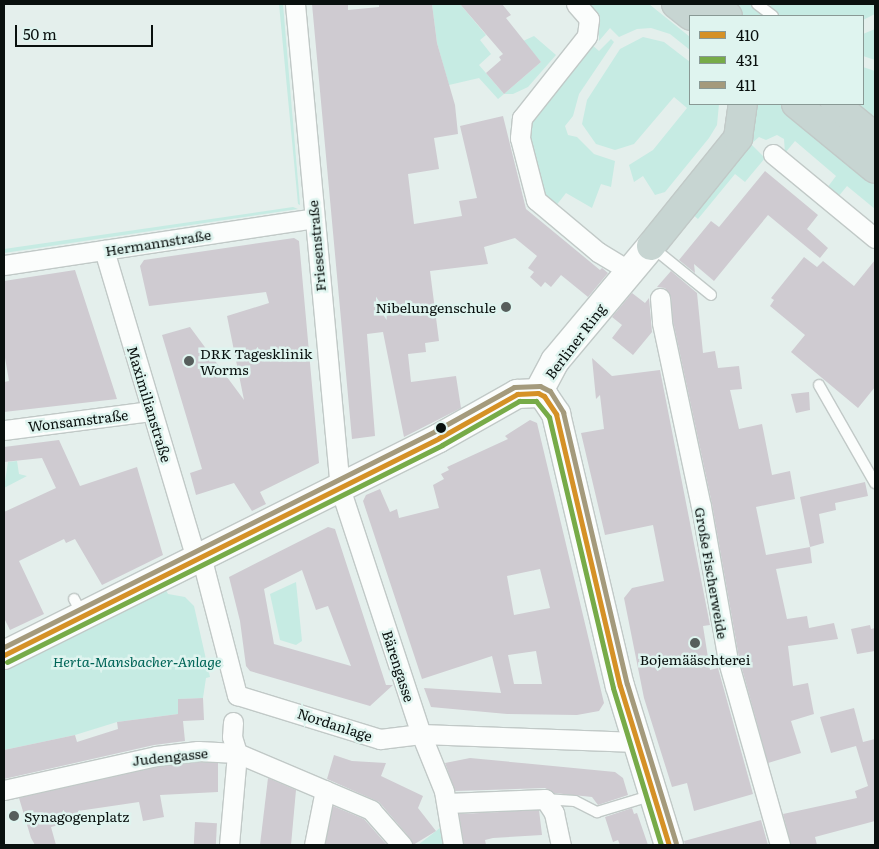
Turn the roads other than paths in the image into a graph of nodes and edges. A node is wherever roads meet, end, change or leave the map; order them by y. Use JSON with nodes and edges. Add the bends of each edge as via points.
{"nodes":[{"id":1,"x":295,"y":4,"type":"edge"},
{"id":2,"x":757,"y":4,"type":"edge"},
{"id":3,"x":579,"y":6,"type":"edge"},
{"id":4,"x":692,"y":11,"type":"edge"},
{"id":5,"x":721,"y":15,"type":"edge"},
{"id":6,"x":772,"y":15,"type":"edge"},
{"id":7,"x":743,"y":105,"type":"edge"},
{"id":8,"x":797,"y":105,"type":"edge"},
{"id":9,"x":836,"y":105,"type":"edge"},
{"id":10,"x":875,"y":137,"type":"edge"},
{"id":11,"x":773,"y":154,"type":"dead end"},
{"id":12,"x":875,"y":168,"type":"edge"},
{"id":13,"x":313,"y":218,"type":"junction"},
{"id":14,"x":875,"y":238,"type":"edge"},
{"id":15,"x":651,"y":246,"type":"junction"},
{"id":16,"x":104,"y":250,"type":"junction"},
{"id":17,"x":4,"y":265,"type":"edge"},
{"id":18,"x":630,"y":270,"type":"junction"},
{"id":19,"x":711,"y":295,"type":"dead end"},
{"id":20,"x":660,"y":298,"type":"dead end"},
{"id":21,"x":819,"y":385,"type":"dead end"},
{"id":22,"x":538,"y":393,"type":"junction"},
{"id":23,"x":152,"y":411,"type":"junction"},
{"id":24,"x":4,"y":430,"type":"edge"},
{"id":25,"x":875,"y":480,"type":"edge"},
{"id":26,"x":340,"y":488,"type":"junction"},
{"id":27,"x":199,"y":557,"type":"junction"},
{"id":28,"x":4,"y":655,"type":"edge"},
{"id":29,"x":237,"y":695,"type":"junction"},
{"id":30,"x":421,"y":734,"type":"junction"},
{"id":31,"x":637,"y":742,"type":"junction"},
{"id":32,"x":236,"y":753,"type":"junction"},
{"id":33,"x":4,"y":790,"type":"edge"},
{"id":34,"x":325,"y":790,"type":"junction"},
{"id":35,"x":653,"y":795,"type":"junction"},
{"id":36,"x":545,"y":799,"type":"junction"},
{"id":37,"x":448,"y":803,"type":"junction"},
{"id":38,"x":229,"y":845,"type":"edge"},
{"id":39,"x":314,"y":845,"type":"edge"},
{"id":40,"x":402,"y":845,"type":"edge"},
{"id":41,"x":453,"y":845,"type":"edge"},
{"id":42,"x":561,"y":845,"type":"edge"},
{"id":43,"x":669,"y":845,"type":"edge"},
{"id":44,"x":780,"y":845,"type":"edge"}],
"edges":[{"from":1,"to":13,"type":"street","name":"Friesenstraße"},
{"from":2,"to":6,"type":"lane"},
{"from":3,"to":18,"type":"street","via":[[589,19],[587,36],[526,110],[519,131],[536,200],[598,252]]},
{"from":4,"to":5,"type":"highway"},
{"from":7,"to":15,"type":"highway","via":[[738,138]]},
{"from":8,"to":12,"type":"highway"},
{"from":9,"to":10,"type":"highway"},
{"from":11,"to":14,"type":"street"},
{"from":13,"to":16,"type":"street","name":"Hermannstraße"},
{"from":13,"to":26,"type":"street","name":"Friesenstraße"},
{"from":15,"to":18,"type":"main road","name":"Berliner Ring"},
{"from":15,"to":19,"type":"lane"},
{"from":16,"to":17,"type":"street","name":"Hermannstraße"},
{"from":16,"to":23,"type":"street","name":"Maximilianstraße"},
{"from":18,"to":22,"type":"main road","name":"Berliner Ring","via":[[555,361]]},
{"from":20,"to":44,"type":"street","name":"Große Fischerweide","via":[[662,323],[701,506],[728,661]]},
{"from":21,"to":25,"type":"lane"},
{"from":22,"to":26,"type":"main road","name":"Berliner Ring","via":[[518,394]]},
{"from":22,"to":31,"type":"main road","via":[[544,396],[556,414],[620,686]]},
{"from":23,"to":24,"type":"street","name":"Wonsamstraße"},
{"from":23,"to":27,"type":"street","name":"Maximilianstraße"},
{"from":26,"to":27,"type":"main road","name":"Berliner Ring"},
{"from":26,"to":30,"type":"street","name":"Bärengasse"},
{"from":27,"to":28,"type":"main road","name":"Berliner Ring","via":[[78,607]]},
{"from":27,"to":29,"type":"street"},
{"from":29,"to":30,"type":"street","name":"Nordanlage","via":[[380,739]]},
{"from":29,"to":32,"type":"street","via":[[232,738]]},
{"from":30,"to":31,"type":"street","name":"Nordanlage"},
{"from":30,"to":37,"type":"street","name":"Bärengasse"},
{"from":31,"to":35,"type":"main road"},
{"from":32,"to":33,"type":"street","name":"Judengasse","via":[[198,750],[140,758]]},
{"from":32,"to":34,"type":"street","name":"Judengasse"},
{"from":32,"to":38,"type":"street"},
{"from":34,"to":39,"type":"street"},
{"from":34,"to":40,"type":"street","name":"Judengasse","via":[[371,810]]},
{"from":35,"to":36,"type":"lane","via":[[597,812],[575,801]]},
{"from":35,"to":43,"type":"main road"},
{"from":36,"to":37,"type":"street"},
{"from":36,"to":42,"type":"street","via":[[554,813]]},
{"from":37,"to":41,"type":"street","name":"Bärengasse"}]}
